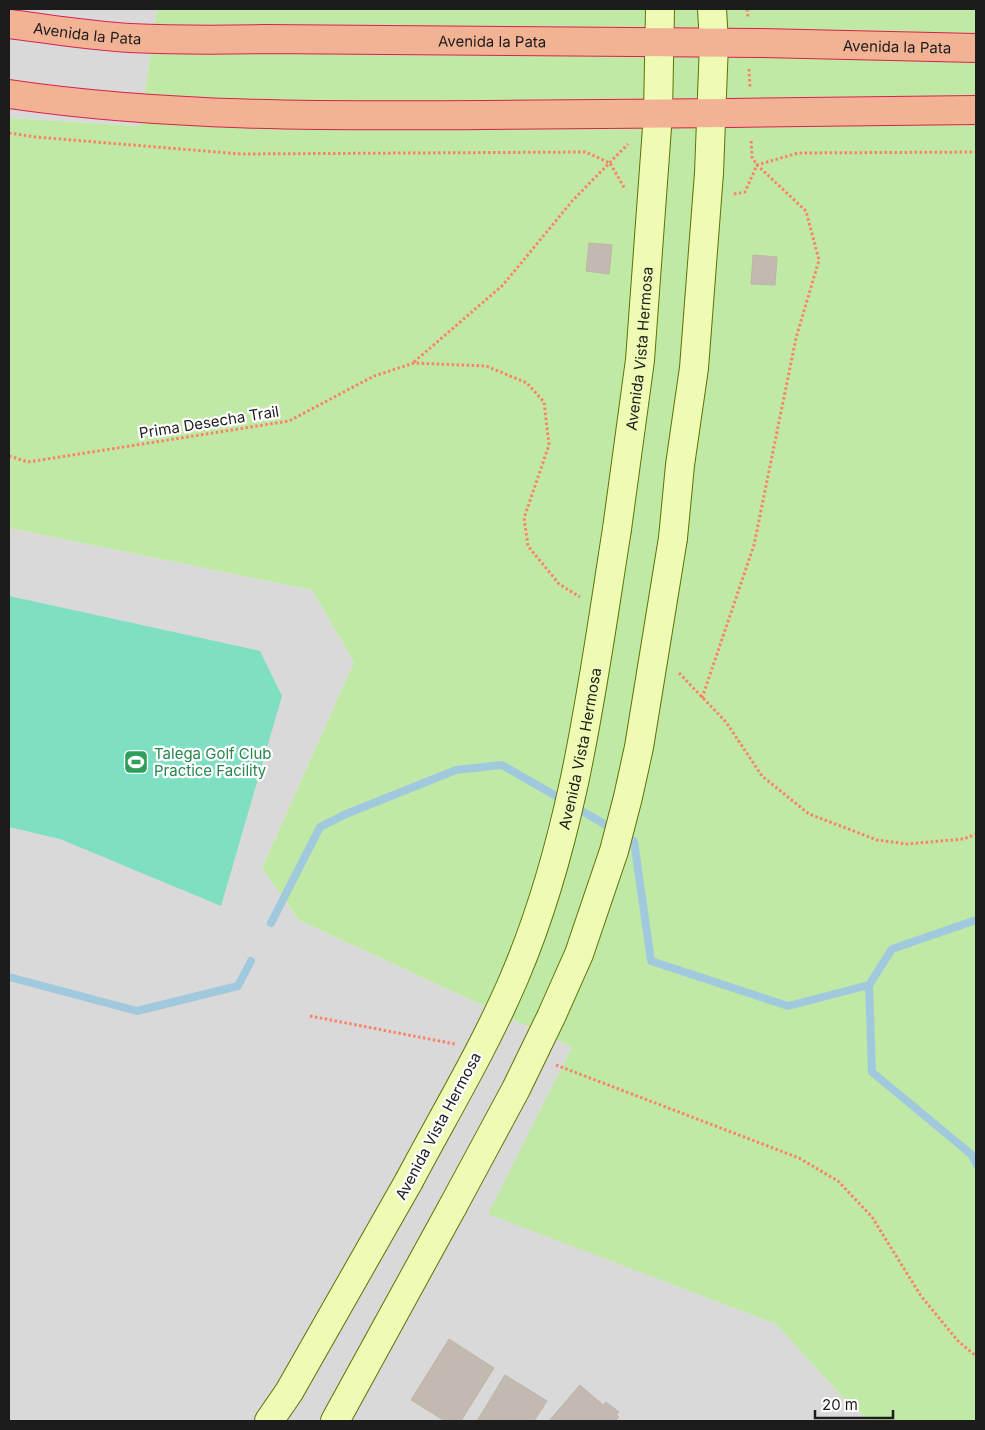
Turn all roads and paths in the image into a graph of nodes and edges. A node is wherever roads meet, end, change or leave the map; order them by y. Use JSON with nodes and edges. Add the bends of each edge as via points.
{"nodes":[{"id":1,"x":660,"y":9,"type":"edge"},
{"id":2,"x":712,"y":9,"type":"edge"},
{"id":3,"x":9,"y":24,"type":"edge"},
{"id":4,"x":661,"y":43,"type":"junction"},
{"id":5,"x":714,"y":43,"type":"junction"},
{"id":6,"x":976,"y":48,"type":"edge"},
{"id":7,"x":9,"y":94,"type":"edge"},
{"id":8,"x":976,"y":110,"type":"edge"},
{"id":9,"x":658,"y":114,"type":"junction"},
{"id":10,"x":711,"y":114,"type":"junction"},
{"id":11,"x":9,"y":133,"type":"edge"},
{"id":12,"x":976,"y":152,"type":"edge"},
{"id":13,"x":610,"y":163,"type":"junction"},
{"id":14,"x":757,"y":164,"type":"junction"},
{"id":15,"x":707,"y":197,"type":"junction"},
{"id":16,"x":652,"y":199,"type":"junction"},
{"id":17,"x":414,"y":363,"type":"junction"},
{"id":18,"x":9,"y":456,"type":"edge"},
{"id":19,"x":583,"y":599,"type":"dead end"},
{"id":20,"x":678,"y":672,"type":"dead end"},
{"id":21,"x":702,"y":698,"type":"junction"},
{"id":22,"x":976,"y":834,"type":"edge"},
{"id":23,"x":310,"y":1016,"type":"dead end"},
{"id":24,"x":458,"y":1045,"type":"dead end"},
{"id":25,"x":555,"y":1065,"type":"dead end"},
{"id":26,"x":976,"y":1356,"type":"edge"},
{"id":27,"x":269,"y":1421,"type":"edge"},
{"id":28,"x":335,"y":1421,"type":"edge"}],
"edges":[{"from":1,"to":4,"type":"main road","name":"Avenida Vista Hermosa"},
{"from":2,"to":5,"type":"main road"},
{"from":3,"to":4,"type":"highway","name":"Avenida la Pata","via":[[129,38],[191,40]]},
{"from":4,"to":5,"type":"highway","name":"Avenida la Pata"},
{"from":4,"to":9,"type":"main road","name":"Avenida Vista Hermosa"},
{"from":5,"to":6,"type":"highway","name":"Avenida la Pata"},
{"from":5,"to":10,"type":"main road"},
{"from":7,"to":9,"type":"highway","via":[[57,101],[218,112]]},
{"from":8,"to":10,"type":"highway"},
{"from":9,"to":10,"type":"highway"},
{"from":9,"to":13,"type":"path"},
{"from":9,"to":16,"type":"main road","name":"Avenida Vista Hermosa"},
{"from":10,"to":15,"type":"main road"},
{"from":11,"to":13,"type":"path","via":[[241,154],[585,152]]},
{"from":12,"to":14,"type":"path","via":[[798,152]]},
{"from":13,"to":16,"type":"path","via":[[628,196]]},
{"from":13,"to":17,"type":"path","via":[[573,200],[502,285]]},
{"from":14,"to":15,"type":"path","via":[[745,192]]},
{"from":14,"to":21,"type":"path","via":[[806,212],[819,260],[796,338],[754,545]]},
{"from":15,"to":28,"type":"main road","bridge":true,"via":[[694,368],[673,538],[639,747],[614,852],[579,954],[552,1018]]},
{"from":16,"to":27,"type":"main road","name":"Avenida Vista Hermosa","bridge":true,"via":[[640,360],[617,529],[588,716],[555,860],[515,976],[487,1034],[409,1181]]},
{"from":17,"to":18,"type":"path","name":"Prima Desecha Trail","via":[[374,376],[289,421],[28,462]]},
{"from":17,"to":19,"type":"path","name":"Prima Desecha Trail","via":[[486,366],[527,383],[544,402],[549,445],[524,518],[528,546],[559,584]]},
{"from":20,"to":21,"type":"path"},
{"from":21,"to":22,"type":"path","via":[[726,722],[762,776],[809,814],[877,840],[907,844],[964,839]]},
{"from":23,"to":24,"type":"path"},
{"from":25,"to":26,"type":"path","via":[[799,1158],[838,1181],[872,1218],[921,1296]]}]}
